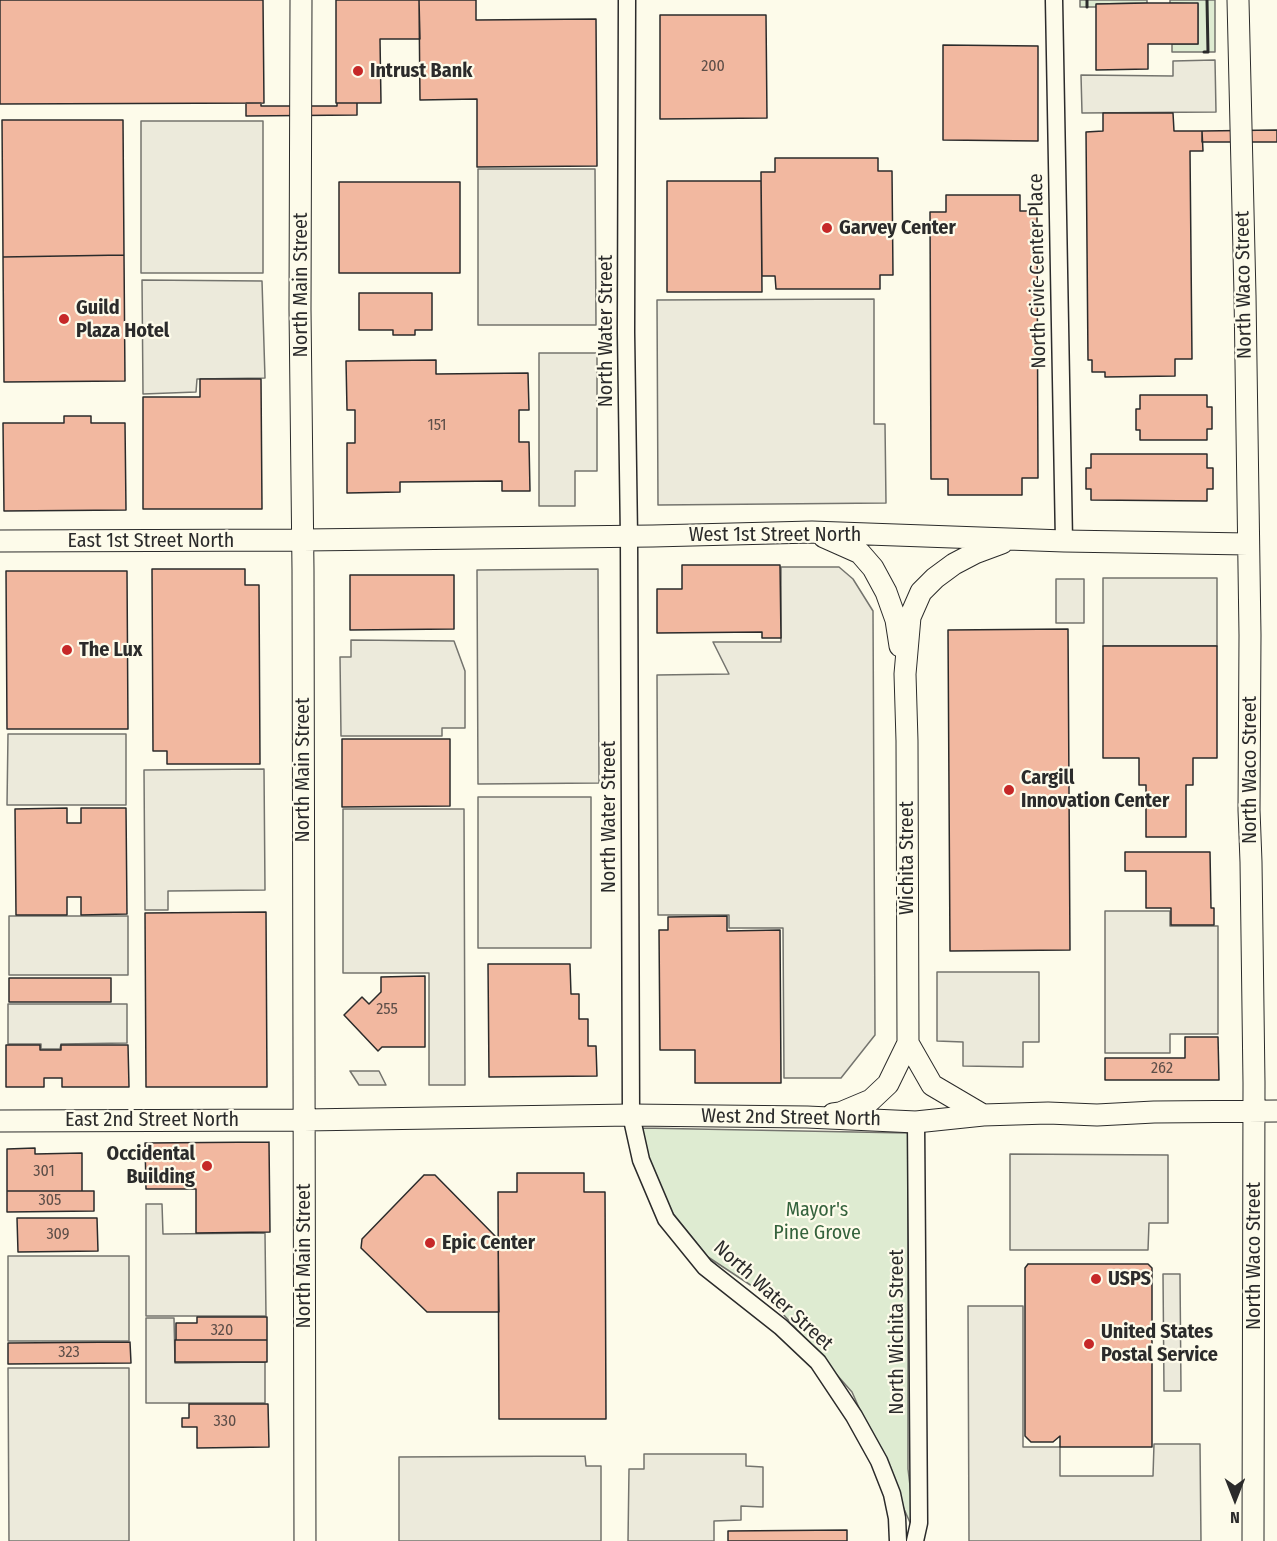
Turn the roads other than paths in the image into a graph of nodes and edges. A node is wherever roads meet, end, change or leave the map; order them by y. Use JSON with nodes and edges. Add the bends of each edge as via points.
{"nodes":[{"id":1,"x":301,"y":0,"type":"edge"},
{"id":2,"x":627,"y":0,"type":"edge"},
{"id":3,"x":1054,"y":0,"type":"edge"},
{"id":4,"x":1238,"y":0,"type":"edge"},
{"id":5,"x":812,"y":532,"type":"junction"},
{"id":6,"x":629,"y":537,"type":"junction"},
{"id":7,"x":303,"y":540,"type":"junction"},
{"id":8,"x":1011,"y":540,"type":"junction"},
{"id":9,"x":0,"y":541,"type":"edge"},
{"id":10,"x":1064,"y":541,"type":"junction"},
{"id":11,"x":1248,"y":544,"type":"junction"},
{"id":12,"x":905,"y":674,"type":"junction"},
{"id":13,"x":908,"y":1043,"type":"junction"},
{"id":14,"x":1254,"y":1111,"type":"junction"},
{"id":15,"x":1277,"y":1111,"type":"edge"},
{"id":16,"x":631,"y":1115,"type":"junction"},
{"id":17,"x":983,"y":1115,"type":"junction"},
{"id":18,"x":807,"y":1118,"type":"junction"},
{"id":19,"x":0,"y":1120,"type":"edge"},
{"id":20,"x":304,"y":1120,"type":"junction"},
{"id":21,"x":916,"y":1122,"type":"junction"},
{"id":22,"x":305,"y":1541,"type":"edge"},
{"id":23,"x":898,"y":1541,"type":"edge"},
{"id":24,"x":915,"y":1541,"type":"edge"},
{"id":25,"x":1253,"y":1541,"type":"edge"}],
"edges":[{"from":1,"to":7,"type":"street","name":"North Main Street"},
{"from":2,"to":6,"type":"street","name":"North Water Street"},
{"from":3,"to":10,"type":"street","name":"North Civic Center Place"},
{"from":4,"to":11,"type":"street","name":"North Waco Street"},
{"from":5,"to":6,"type":"street","name":"West 1st Street North"},
{"from":5,"to":8,"type":"street","name":"West 1st Street North"},
{"from":5,"to":12,"type":"street","via":[[860,553],[873,568],[896,620]]},
{"from":6,"to":7,"type":"street","name":"West 1st Street North"},
{"from":6,"to":16,"type":"street","name":"North Water Street"},
{"from":7,"to":9,"type":"street","name":"East 1st Street North"},
{"from":7,"to":20,"type":"street","name":"North Main Street"},
{"from":8,"to":10,"type":"street","name":"West 1st Street North"},
{"from":8,"to":12,"type":"street","via":[[954,564],[921,592],[910,617]]},
{"from":10,"to":11,"type":"street","name":"West 1st Street North"},
{"from":11,"to":14,"type":"street","name":"North Waco Street"},
{"from":12,"to":13,"type":"street","name":"Wichita Street"},
{"from":13,"to":17,"type":"street","via":[[932,1085]]},
{"from":13,"to":18,"type":"street","via":[[888,1084],[871,1100],[840,1113]]},
{"from":14,"to":15,"type":"street","name":"West 2nd Street North"},
{"from":14,"to":17,"type":"street","name":"West 2nd Street North"},
{"from":14,"to":25,"type":"street","name":"North Waco Street"},
{"from":16,"to":18,"type":"street","name":"West 2nd Street North"},
{"from":16,"to":20,"type":"street","name":"West 2nd Street North"},
{"from":16,"to":23,"type":"street","name":"North Water Street","via":[[640,1160],[666,1218],[705,1267],[818,1362],[854,1416],[892,1494]]},
{"from":17,"to":21,"type":"street","name":"West 2nd Street North"},
{"from":18,"to":21,"type":"street","name":"West 2nd Street North"},
{"from":19,"to":20,"type":"street","name":"East 2nd Street North"},
{"from":20,"to":22,"type":"street","name":"North Main Street"},
{"from":21,"to":24,"type":"street","name":"North Wichita Street","via":[[919,1523]]}]}
